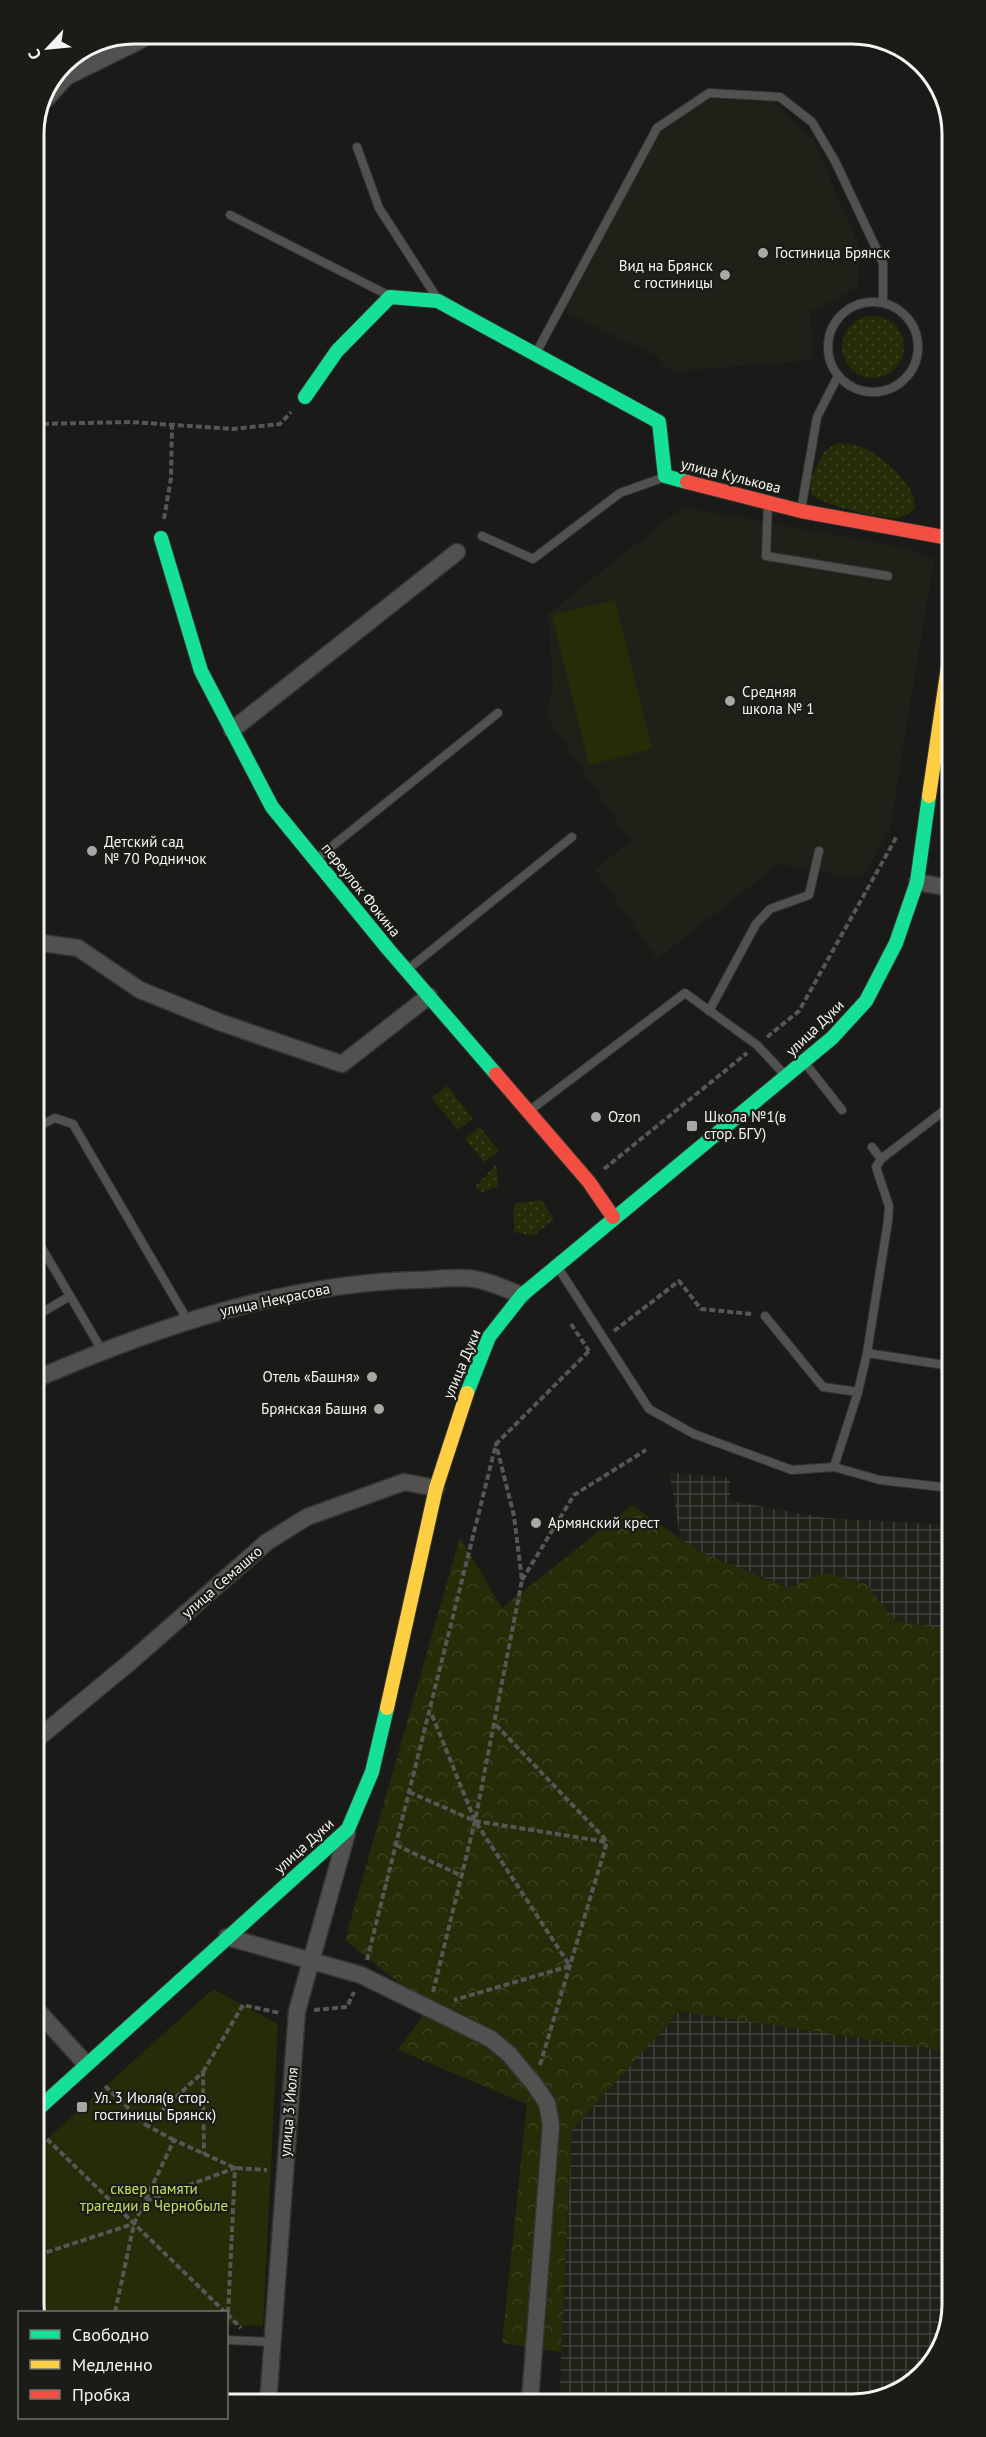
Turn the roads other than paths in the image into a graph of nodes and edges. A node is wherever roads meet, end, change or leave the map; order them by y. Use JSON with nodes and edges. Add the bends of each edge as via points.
{"nodes":[{"id":1,"x":133,"y":44,"type":"edge"},
{"id":2,"x":56,"y":87,"type":"edge"},
{"id":3,"x":357,"y":147,"type":"dead end"},
{"id":4,"x":230,"y":215,"type":"dead end"},
{"id":5,"x":390,"y":297,"type":"junction"},
{"id":6,"x":438,"y":301,"type":"junction"},
{"id":7,"x":883,"y":303,"type":"junction"},
{"id":8,"x":536,"y":353,"type":"junction"},
{"id":9,"x":838,"y":376,"type":"junction"},
{"id":10,"x":305,"y":396,"type":"dead end"},
{"id":11,"x":665,"y":476,"type":"junction"},
{"id":12,"x":768,"y":502,"type":"junction"},
{"id":13,"x":801,"y":511,"type":"junction"},
{"id":14,"x":482,"y":536,"type":"dead end"},
{"id":15,"x":943,"y":537,"type":"edge"},
{"id":16,"x":161,"y":538,"type":"road end"},
{"id":17,"x":458,"y":552,"type":"dead end"},
{"id":18,"x":888,"y":576,"type":"dead end"},
{"id":19,"x":943,"y":702,"type":"edge"},
{"id":20,"x":498,"y":712,"type":"dead end"},
{"id":21,"x":232,"y":730,"type":"junction"},
{"id":22,"x":572,"y":837,"type":"dead end"},
{"id":23,"x":819,"y":851,"type":"dead end"},
{"id":24,"x":315,"y":860,"type":"junction"},
{"id":25,"x":917,"y":882,"type":"junction"},
{"id":26,"x":943,"y":887,"type":"edge"},
{"id":27,"x":44,"y":943,"type":"edge"},
{"id":28,"x":406,"y":970,"type":"junction"},
{"id":29,"x":429,"y":996,"type":"junction"},
{"id":30,"x":709,"y":1011,"type":"junction"},
{"id":31,"x":804,"y":1062,"type":"junction"},
{"id":32,"x":787,"y":1077,"type":"junction"},
{"id":33,"x":842,"y":1110,"type":"dead end"},
{"id":34,"x":943,"y":1111,"type":"edge"},
{"id":35,"x":529,"y":1112,"type":"junction"},
{"id":36,"x":44,"y":1124,"type":"edge"},
{"id":37,"x":872,"y":1147,"type":"dead end"},
{"id":38,"x":881,"y":1159,"type":"junction"},
{"id":39,"x":613,"y":1217,"type":"junction"},
{"id":40,"x":43,"y":1251,"type":"edge"},
{"id":41,"x":557,"y":1266,"type":"junction"},
{"id":42,"x":522,"y":1295,"type":"junction"},
{"id":43,"x":70,"y":1296,"type":"junction"},
{"id":44,"x":43,"y":1312,"type":"edge"},
{"id":45,"x":765,"y":1316,"type":"road end"},
{"id":46,"x":188,"y":1321,"type":"junction"},
{"id":47,"x":103,"y":1352,"type":"junction"},
{"id":48,"x":867,"y":1353,"type":"junction"},
{"id":49,"x":943,"y":1365,"type":"edge"},
{"id":50,"x":43,"y":1376,"type":"edge"},
{"id":51,"x":858,"y":1392,"type":"junction"},
{"id":52,"x":834,"y":1467,"type":"junction"},
{"id":53,"x":943,"y":1487,"type":"edge"},
{"id":54,"x":436,"y":1488,"type":"junction"},
{"id":55,"x":43,"y":1734,"type":"edge"},
{"id":56,"x":348,"y":1829,"type":"junction"},
{"id":57,"x":227,"y":1937,"type":"junction"},
{"id":58,"x":310,"y":1960,"type":"junction"},
{"id":59,"x":43,"y":2016,"type":"edge"},
{"id":60,"x":86,"y":2064,"type":"junction"},
{"id":61,"x":43,"y":2104,"type":"edge"},
{"id":62,"x":228,"y":2340,"type":"edge"},
{"id":63,"x":271,"y":2342,"type":"junction"},
{"id":64,"x":268,"y":2393,"type":"edge"},
{"id":65,"x":531,"y":2394,"type":"edge"}],
"edges":[{"from":1,"to":2,"type":"street","via":[[66,77]]},
{"from":3,"to":6,"type":"lane","via":[[379,208]]},
{"from":4,"to":5,"type":"lane"},
{"from":5,"to":6,"type":"main road"},
{"from":5,"to":10,"type":"main road","via":[[337,351]]},
{"from":6,"to":8,"type":"main road","name":"улица Кулькова"},
{"from":7,"to":8,"type":"lane","via":[[883,263],[835,161],[812,122],[780,97],[709,93],[657,128]]},
{"from":7,"to":9,"type":"lane","via":[[860,303],[836,321],[829,334],[828,349]]},
{"from":7,"to":9,"type":"lane","via":[[903,313],[912,324],[918,338],[914,367],[899,384],[878,392],[856,389]]},
{"from":8,"to":11,"type":"main road","name":"улица Кулькова","via":[[660,422]]},
{"from":9,"to":13,"type":"lane","via":[[817,417]]},
{"from":11,"to":12,"type":"main road","name":"улица Кулькова"},
{"from":11,"to":14,"type":"lane","via":[[620,493],[533,559]]},
{"from":12,"to":13,"type":"main road","name":"улица Кулькова"},
{"from":12,"to":18,"type":"lane","via":[[766,556]]},
{"from":13,"to":15,"type":"main road","name":"улица Кулькова"},
{"from":16,"to":21,"type":"main road","name":"переулок Фокина","via":[[201,671]]},
{"from":17,"to":21,"type":"street"},
{"from":19,"to":25,"type":"main road","name":"улица Дуки"},
{"from":20,"to":24,"type":"lane"},
{"from":21,"to":24,"type":"main road","name":"переулок Фокина","via":[[272,807]]},
{"from":22,"to":28,"type":"lane"},
{"from":23,"to":30,"type":"lane","via":[[809,895],[770,909],[756,924]]},
{"from":24,"to":28,"type":"main road","name":"переулок Фокина"},
{"from":25,"to":26,"type":"street"},
{"from":25,"to":31,"type":"main road","name":"улица Дуки","via":[[896,943],[866,1001]]},
{"from":27,"to":29,"type":"street","via":[[78,948],[140,990],[342,1064]]},
{"from":28,"to":29,"type":"main road","name":"переулок Фокина"},
{"from":29,"to":35,"type":"main road","name":"переулок Фокина"},
{"from":30,"to":32,"type":"lane","via":[[757,1045]]},
{"from":30,"to":35,"type":"lane","via":[[685,993]]},
{"from":31,"to":32,"type":"main road","name":"улица Дуки"},
{"from":31,"to":33,"type":"lane"},
{"from":32,"to":39,"type":"main road","name":"улица Дуки"},
{"from":34,"to":38,"type":"lane"},
{"from":35,"to":39,"type":"main road","name":"переулок Фокина","via":[[589,1182]]},
{"from":36,"to":46,"type":"lane","via":[[55,1118],[73,1124]]},
{"from":37,"to":38,"type":"lane"},
{"from":38,"to":48,"type":"lane","via":[[876,1167],[889,1206]]},
{"from":39,"to":41,"type":"main road","name":"улица Дуки"},
{"from":40,"to":43,"type":"lane"},
{"from":41,"to":42,"type":"main road","name":"улица Дуки"},
{"from":41,"to":52,"type":"lane","via":[[649,1409],[694,1434],[792,1470]]},
{"from":42,"to":46,"type":"street","name":"улица Некрасова","via":[[474,1279],[393,1281],[268,1299]]},
{"from":42,"to":54,"type":"main road","name":"улица Дуки","via":[[489,1336],[457,1418]]},
{"from":43,"to":44,"type":"lane"},
{"from":43,"to":47,"type":"lane"},
{"from":45,"to":51,"type":"lane","via":[[823,1387]]},
{"from":46,"to":47,"type":"street","name":"улица Некрасова"},
{"from":47,"to":50,"type":"street","name":"улица Некрасова"},
{"from":48,"to":49,"type":"lane"},
{"from":48,"to":51,"type":"lane"},
{"from":51,"to":52,"type":"lane"},
{"from":52,"to":53,"type":"lane","via":[[880,1480]]},
{"from":54,"to":55,"type":"street","name":"улица Семашко","via":[[404,1482],[307,1516],[267,1542]]},
{"from":54,"to":56,"type":"main road","name":"улица Дуки","via":[[372,1772]]},
{"from":56,"to":57,"type":"main road","name":"улица Дуки"},
{"from":56,"to":58,"type":"street","name":"улица 3 Июля"},
{"from":57,"to":58,"type":"street"},
{"from":57,"to":60,"type":"main road","name":"улица Дуки"},
{"from":58,"to":63,"type":"street","name":"улица 3 Июля","via":[[297,2012]]},
{"from":58,"to":65,"type":"street","via":[[361,1975],[491,2039],[509,2054],[547,2103],[551,2125]]},
{"from":59,"to":60,"type":"street"},
{"from":60,"to":61,"type":"main road","name":"улица Дуки"},
{"from":62,"to":63,"type":"lane"},
{"from":63,"to":64,"type":"street","name":"улица 3 Июля"}]}
